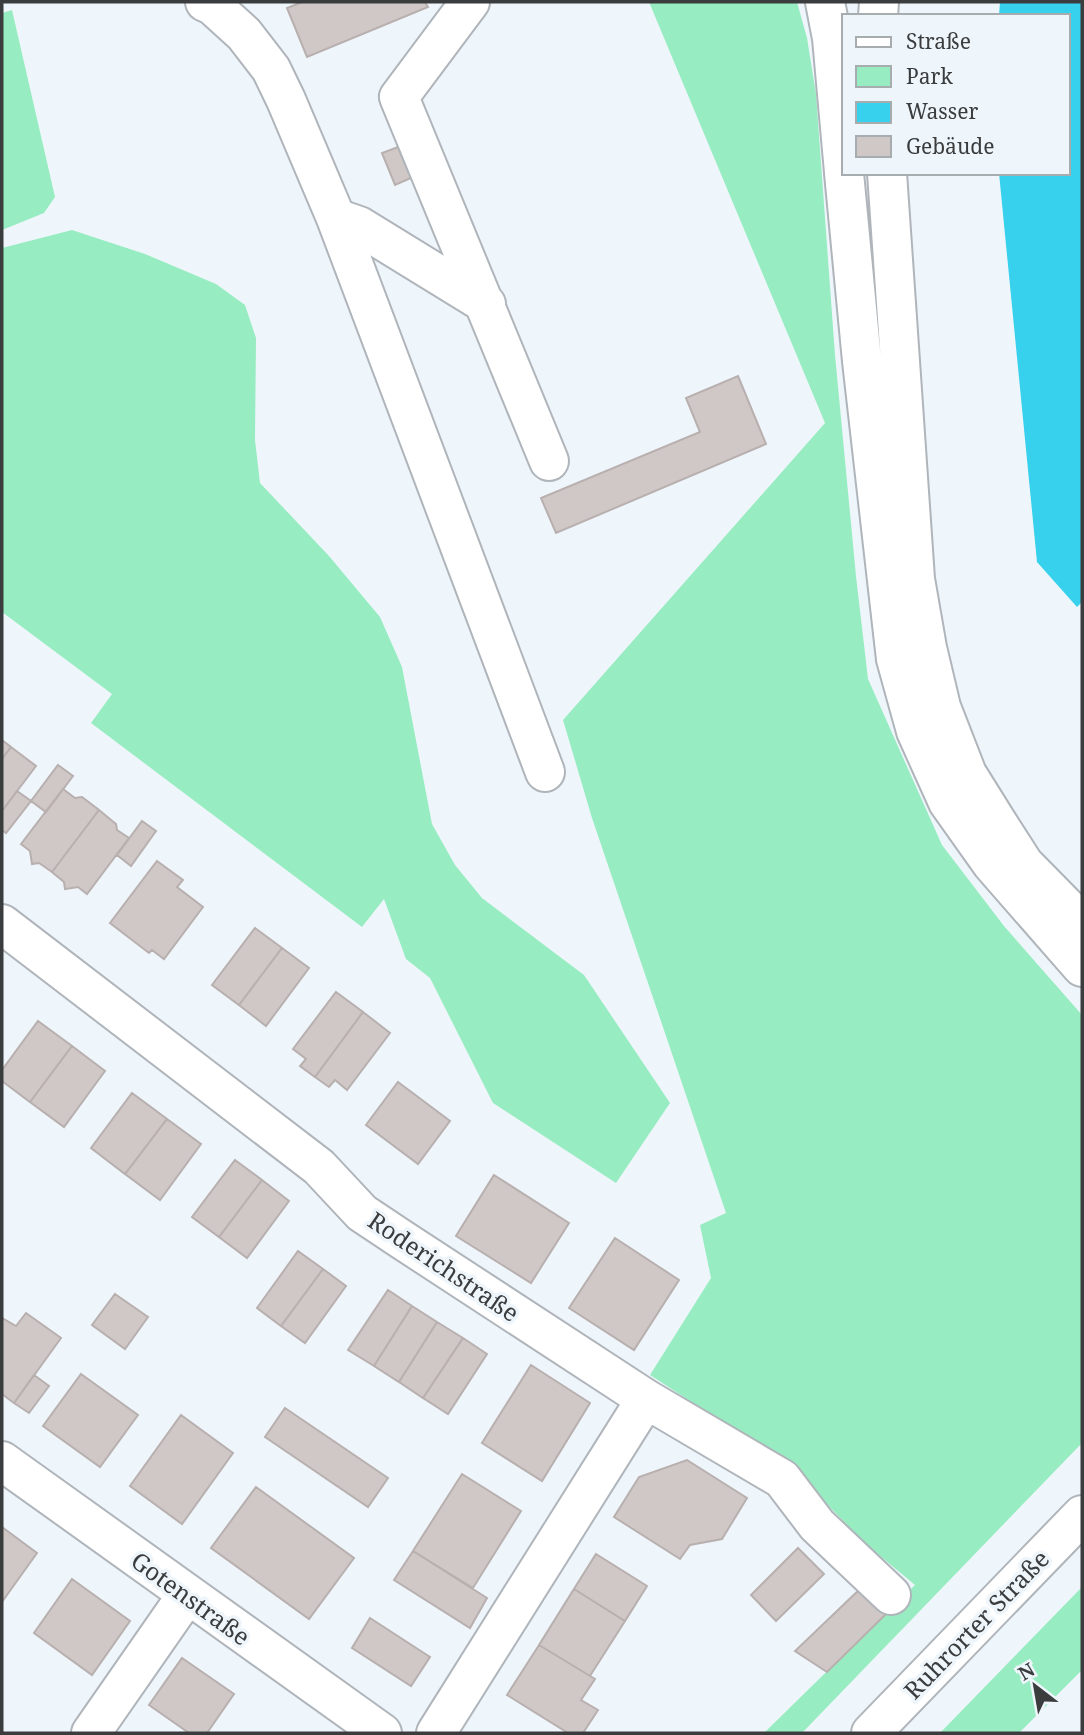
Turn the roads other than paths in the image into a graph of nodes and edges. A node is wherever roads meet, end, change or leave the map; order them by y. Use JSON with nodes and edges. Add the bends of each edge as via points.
{"nodes":[{"id":1,"x":205,"y":2,"type":"edge"},
{"id":2,"x":471,"y":2,"type":"edge"},
{"id":3,"x":825,"y":2,"type":"edge"},
{"id":4,"x":842,"y":150,"type":"edge"},
{"id":5,"x":844,"y":175,"type":"edge"},
{"id":6,"x":887,"y":175,"type":"edge"},
{"id":7,"x":336,"y":218,"type":"junction"},
{"id":8,"x":486,"y":304,"type":"junction"},
{"id":9,"x":549,"y":461,"type":"dead end"},
{"id":10,"x":545,"y":772,"type":"dead end"},
{"id":11,"x":1082,"y":923,"type":"edge"},
{"id":12,"x":2,"y":924,"type":"edge"},
{"id":13,"x":1082,"y":967,"type":"edge"},
{"id":14,"x":646,"y":1399,"type":"junction"},
{"id":15,"x":2,"y":1461,"type":"edge"},
{"id":16,"x":1082,"y":1516,"type":"edge"},
{"id":17,"x":187,"y":1595,"type":"junction"},
{"id":18,"x":891,"y":1595,"type":"dead end"},
{"id":19,"x":91,"y":1733,"type":"edge"},
{"id":20,"x":382,"y":1733,"type":"edge"},
{"id":21,"x":436,"y":1733,"type":"edge"},
{"id":22,"x":871,"y":1733,"type":"edge"}],
"edges":[{"from":1,"to":7,"type":"main road","via":[[244,34],[271,69]]},
{"from":2,"to":8,"type":"main road","via":[[399,97]]},
{"from":3,"to":4,"type":"main road"},
{"from":5,"to":13,"type":"main road","via":[[896,659],[916,731],[948,802],[992,864]]},
{"from":6,"to":11,"type":"main road","via":[[915,579],[941,707],[967,774],[1024,864]]},
{"from":7,"to":8,"type":"main road","via":[[359,226]]},
{"from":7,"to":10,"type":"main road"},
{"from":8,"to":9,"type":"main road"},
{"from":12,"to":14,"type":"main road","name":"Roderichstraße","via":[[319,1167],[362,1213]]},
{"from":14,"to":18,"type":"main road","name":"Roderichstraße","via":[[782,1479],[817,1525]]},
{"from":14,"to":21,"type":"main road"},
{"from":15,"to":17,"type":"main road","name":"Gotenstraße"},
{"from":16,"to":22,"type":"main road","name":"Ruhrorter Straße"},
{"from":17,"to":19,"type":"main road"},
{"from":17,"to":20,"type":"main road","name":"Gotenstraße"}]}
